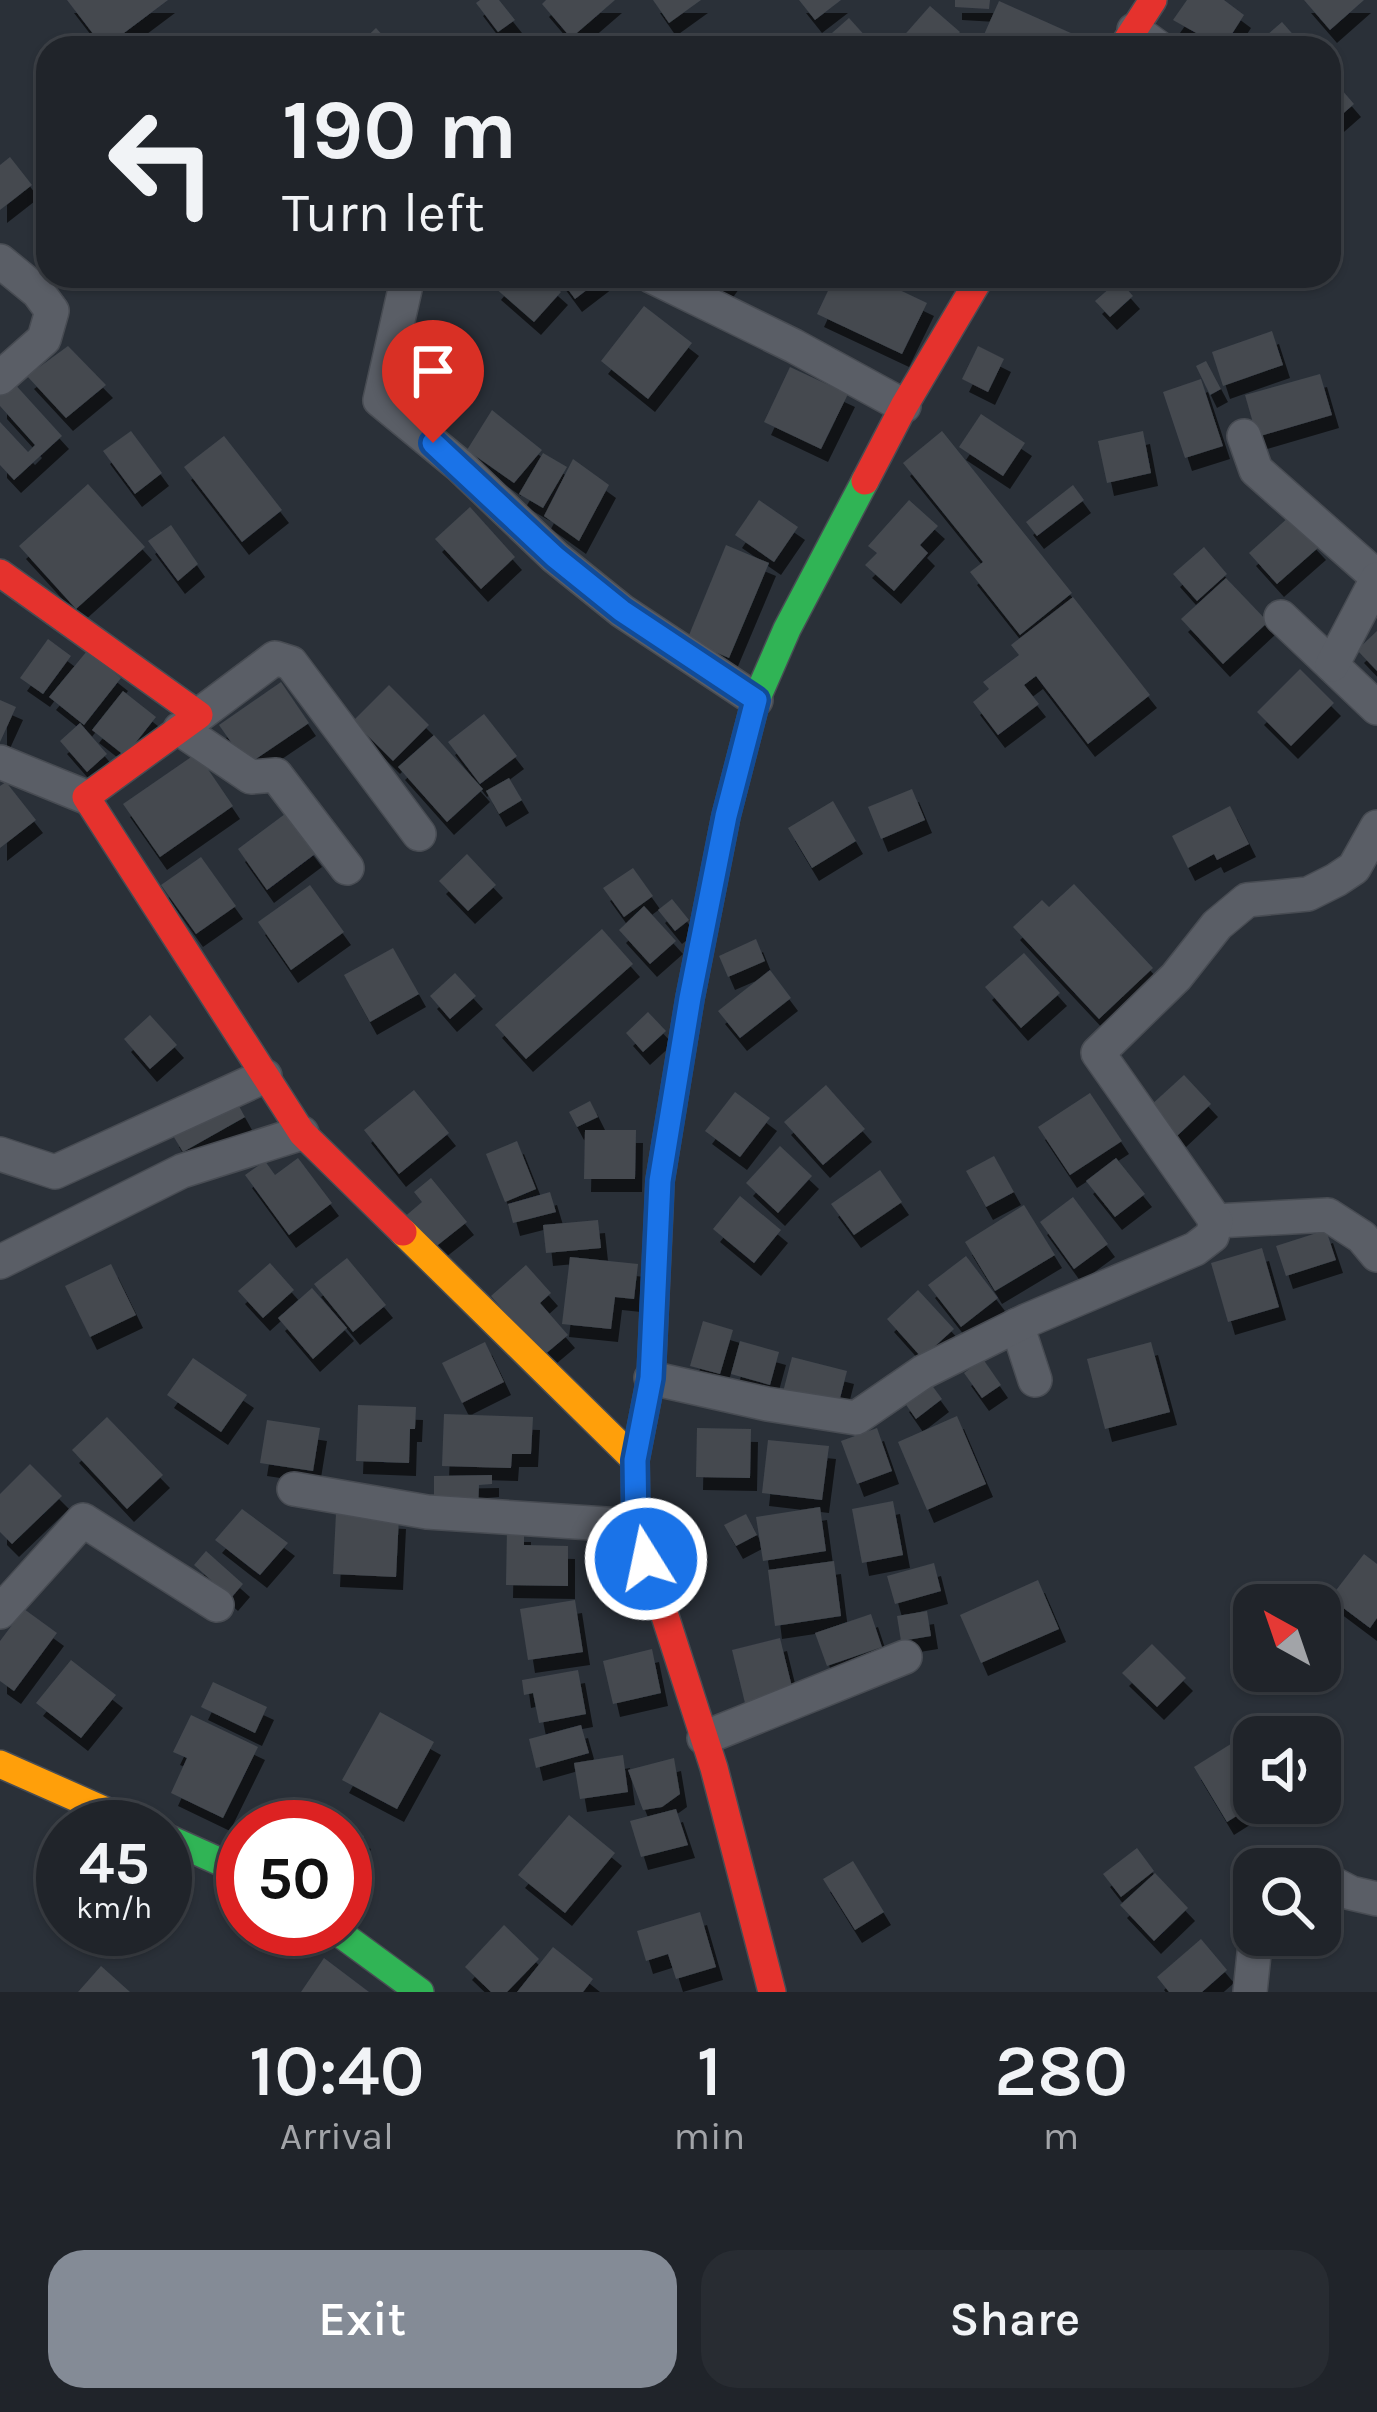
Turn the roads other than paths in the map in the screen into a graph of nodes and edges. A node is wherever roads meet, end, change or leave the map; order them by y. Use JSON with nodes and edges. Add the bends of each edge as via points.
{"nodes":[{"id":1,"x":1153,"y":0,"type":"edge"},
{"id":2,"x":1140,"y":36,"type":"edge"},
{"id":3,"x":0,"y":261,"type":"edge"},
{"id":4,"x":405,"y":288,"type":"edge"},
{"id":5,"x":676,"y":288,"type":"edge"},
{"id":6,"x":974,"y":288,"type":"edge"},
{"id":7,"x":0,"y":378,"type":"edge"},
{"id":8,"x":904,"y":406,"type":"junction"},
{"id":9,"x":1244,"y":436,"type":"dead end"},
{"id":10,"x":0,"y":573,"type":"edge"},
{"id":11,"x":1377,"y":578,"type":"edge"},
{"id":12,"x":1282,"y":617,"type":"dead end"},
{"id":13,"x":1332,"y":665,"type":"junction"},
{"id":14,"x":756,"y":700,"type":"junction"},
{"id":15,"x":1377,"y":708,"type":"edge"},
{"id":16,"x":189,"y":722,"type":"junction"},
{"id":17,"x":0,"y":762,"type":"edge"},
{"id":18,"x":86,"y":797,"type":"junction"},
{"id":19,"x":1377,"y":827,"type":"edge"},
{"id":20,"x":419,"y":834,"type":"dead end"},
{"id":21,"x":346,"y":868,"type":"dead end"},
{"id":22,"x":265,"y":1076,"type":"junction"},
{"id":23,"x":302,"y":1133,"type":"junction"},
{"id":24,"x":0,"y":1154,"type":"edge"},
{"id":25,"x":1216,"y":1221,"type":"junction"},
{"id":26,"x":1377,"y":1256,"type":"edge"},
{"id":27,"x":0,"y":1262,"type":"edge"},
{"id":28,"x":1018,"y":1325,"type":"junction"},
{"id":29,"x":651,"y":1378,"type":"junction"},
{"id":30,"x":1035,"y":1380,"type":"dead end"},
{"id":31,"x":635,"y":1460,"type":"junction"},
{"id":32,"x":294,"y":1490,"type":"dead end"},
{"id":33,"x":636,"y":1526,"type":"junction"},
{"id":34,"x":217,"y":1605,"type":"dead end"},
{"id":35,"x":0,"y":1612,"type":"edge"},
{"id":36,"x":905,"y":1657,"type":"dead end"},
{"id":37,"x":704,"y":1738,"type":"junction"},
{"id":38,"x":0,"y":1764,"type":"edge"},
{"id":39,"x":81,"y":1800,"type":"edge"},
{"id":40,"x":1341,"y":1888,"type":"edge"},
{"id":41,"x":1377,"y":1899,"type":"edge"},
{"id":42,"x":371,"y":1956,"type":"edge"},
{"id":43,"x":1254,"y":1956,"type":"edge"},
{"id":44,"x":420,"y":1992,"type":"edge"},
{"id":45,"x":772,"y":1992,"type":"edge"},
{"id":46,"x":1250,"y":1992,"type":"edge"}],
"edges":[{"from":1,"to":2,"type":"main road"},
{"from":3,"to":7,"type":"street","via":[[52,311],[44,339]]},
{"from":4,"to":14,"type":"street","via":[[380,400],[622,611]]},
{"from":5,"to":8,"type":"street"},
{"from":6,"to":8,"type":"main road"},
{"from":8,"to":14,"type":"main road"},
{"from":9,"to":11,"type":"street","via":[[1256,470]]},
{"from":10,"to":16,"type":"main road"},
{"from":11,"to":13,"type":"street"},
{"from":12,"to":13,"type":"street"},
{"from":13,"to":15,"type":"street"},
{"from":14,"to":29,"type":"main road","via":[[726,816],[660,1181]]},
{"from":16,"to":18,"type":"main road"},
{"from":16,"to":20,"type":"street","via":[[274,658],[291,663]]},
{"from":16,"to":21,"type":"street","via":[[251,777],[277,775]]},
{"from":17,"to":18,"type":"street"},
{"from":18,"to":22,"type":"main road"},
{"from":19,"to":25,"type":"street","via":[[1354,868],[1336,880],[1308,894],[1247,900],[1098,1053]]},
{"from":22,"to":23,"type":"main road"},
{"from":22,"to":24,"type":"street","via":[[55,1172]]},
{"from":23,"to":27,"type":"street","via":[[182,1171]]},
{"from":23,"to":31,"type":"main road"},
{"from":25,"to":26,"type":"street","via":[[1328,1215]]},
{"from":25,"to":28,"type":"street","via":[[1195,1249]]},
{"from":28,"to":29,"type":"street","via":[[923,1372],[856,1418]]},
{"from":28,"to":30,"type":"street"},
{"from":29,"to":31,"type":"main road"},
{"from":31,"to":33,"type":"main road"},
{"from":32,"to":33,"type":"street","via":[[427,1512]]},
{"from":33,"to":37,"type":"main road"},
{"from":34,"to":35,"type":"street","via":[[83,1520]]},
{"from":36,"to":37,"type":"street"},
{"from":37,"to":45,"type":"main road"},
{"from":38,"to":39,"type":"main road"},
{"from":40,"to":41,"type":"street"},
{"from":42,"to":44,"type":"main road"},
{"from":43,"to":46,"type":"street"}]}
